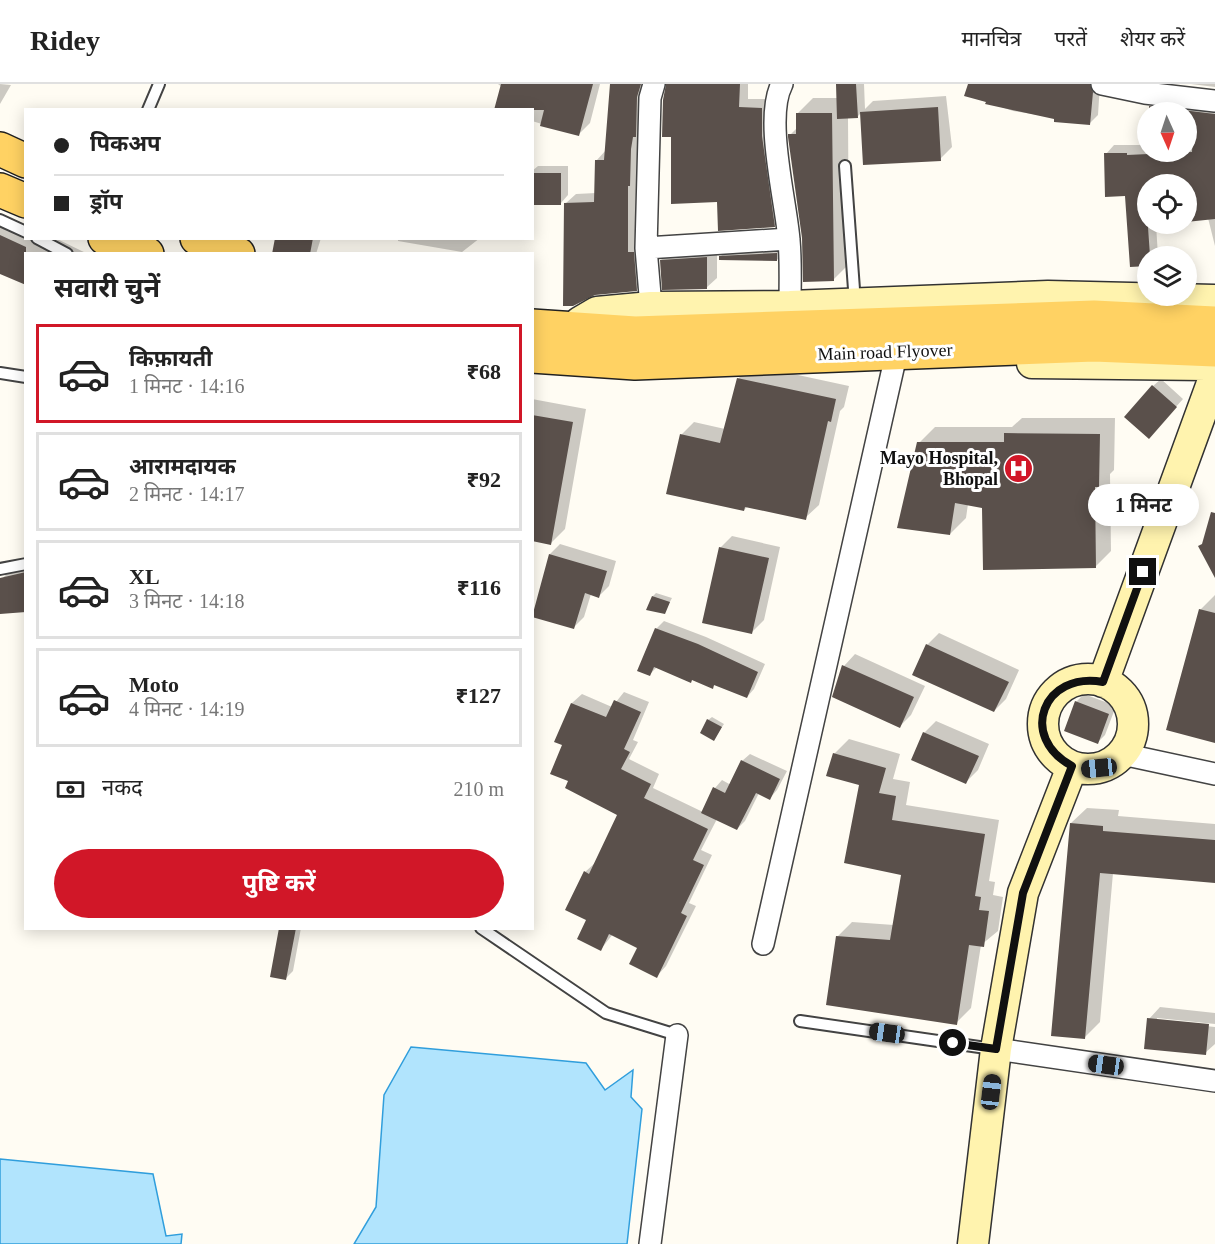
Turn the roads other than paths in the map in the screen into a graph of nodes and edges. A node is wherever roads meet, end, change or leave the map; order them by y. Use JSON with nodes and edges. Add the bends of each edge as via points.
{"nodes":[{"id":1,"x":159,"y":84,"type":"edge"},
{"id":2,"x":654,"y":84,"type":"edge"},
{"id":3,"x":782,"y":84,"type":"edge"},
{"id":4,"x":1102,"y":84,"type":"edge"},
{"id":5,"x":156,"y":96,"type":"junction"},
{"id":6,"x":1215,"y":101,"type":"edge"},
{"id":7,"x":149,"y":108,"type":"edge"},
{"id":8,"x":159,"y":108,"type":"edge"},
{"id":9,"x":0,"y":149,"type":"edge"},
{"id":10,"x":24,"y":160,"type":"edge"},
{"id":11,"x":845,"y":166,"type":"dead end"},
{"id":12,"x":0,"y":190,"type":"edge"},
{"id":13,"x":24,"y":200,"type":"edge"},
{"id":14,"x":0,"y":220,"type":"edge"},
{"id":15,"x":24,"y":231,"type":"edge"},
{"id":16,"x":789,"y":239,"type":"junction"},
{"id":17,"x":41,"y":240,"type":"edge"},
{"id":18,"x":110,"y":240,"type":"edge"},
{"id":19,"x":202,"y":240,"type":"edge"},
{"id":20,"x":646,"y":248,"type":"junction"},
{"id":21,"x":63,"y":252,"type":"edge"},
{"id":22,"x":142,"y":252,"type":"edge"},
{"id":23,"x":233,"y":252,"type":"edge"},
{"id":24,"x":1215,"y":300,"type":"edge"},
{"id":25,"x":855,"y":303,"type":"junction"},
{"id":26,"x":790,"y":306,"type":"junction"},
{"id":27,"x":1215,"y":323,"type":"edge"},
{"id":28,"x":534,"y":326,"type":"edge"},
{"id":29,"x":640,"y":334,"type":"junction"},
{"id":30,"x":1215,"y":350,"type":"edge"},
{"id":31,"x":543,"y":357,"type":"edge"},
{"id":32,"x":894,"y":364,"type":"junction"},
{"id":33,"x":1215,"y":366,"type":"edge"},
{"id":34,"x":0,"y":373,"type":"edge"},
{"id":35,"x":1215,"y":375,"type":"edge"},
{"id":36,"x":24,"y":377,"type":"edge"},
{"id":37,"x":24,"y":564,"type":"edge"},
{"id":38,"x":0,"y":569,"type":"edge"},
{"id":39,"x":1103,"y":682,"type":"junction"},
{"id":40,"x":1122,"y":754,"type":"junction"},
{"id":41,"x":1072,"y":766,"type":"junction"},
{"id":42,"x":1215,"y":774,"type":"edge"},
{"id":43,"x":484,"y":930,"type":"edge"},
{"id":44,"x":763,"y":944,"type":"dead end"},
{"id":45,"x":800,"y":1020,"type":"dead end"},
{"id":46,"x":677,"y":1035,"type":"joint"},
{"id":47,"x":996,"y":1049,"type":"junction"},
{"id":48,"x":1215,"y":1081,"type":"edge"},
{"id":49,"x":650,"y":1244,"type":"edge"},
{"id":50,"x":973,"y":1244,"type":"edge"}],
"edges":[{"from":1,"to":5,"type":"lane"},
{"from":2,"to":20,"type":"street","via":[[650,98]]},
{"from":3,"to":16,"type":"street","via":[[777,99],[777,167]]},
{"from":4,"to":6,"type":"street"},
{"from":5,"to":7,"type":"lane"},
{"from":5,"to":8,"type":"lane"},
{"from":9,"to":10,"type":"main road"},
{"from":11,"to":25,"type":"lane"},
{"from":12,"to":13,"type":"main road"},
{"from":14,"to":15,"type":"lane"},
{"from":16,"to":20,"type":"street"},
{"from":16,"to":26,"type":"street"},
{"from":17,"to":21,"type":"lane"},
{"from":18,"to":22,"type":"main road"},
{"from":19,"to":23,"type":"main road"},
{"from":20,"to":29,"type":"street"},
{"from":24,"to":25,"type":"street","via":[[1048,296]]},
{"from":25,"to":26,"type":"street"},
{"from":26,"to":29,"type":"street"},
{"from":27,"to":29,"type":"main road","name":"Main road Flyover","via":[[1094,317]]},
{"from":28,"to":29,"type":"main road","name":"Main road Flyover"},
{"from":29,"to":30,"type":"main road","name":"Main road Flyover"},
{"from":29,"to":31,"type":"main road","name":"Main road Flyover"},
{"from":31,"to":32,"type":"street","via":[[586,370],[641,375]]},
{"from":32,"to":33,"type":"street","via":[[1067,362]]},
{"from":32,"to":44,"type":"street"},
{"from":34,"to":36,"type":"lane"},
{"from":35,"to":39,"type":"street"},
{"from":37,"to":38,"type":"lane"},
{"from":39,"to":40,"type":"street","via":[[1126,699],[1132,713],[1130,741]]},
{"from":39,"to":41,"type":"street","via":[[1072,682],[1048,702],[1043,732],[1048,747],[1058,759]]},
{"from":40,"to":41,"type":"street","via":[[1099,768]]},
{"from":40,"to":42,"type":"street"},
{"from":41,"to":47,"type":"street","via":[[1023,893]]},
{"from":43,"to":46,"type":"lane","via":[[606,1013]]},
{"from":45,"to":47,"type":"lane"},
{"from":46,"to":49,"type":"street"},
{"from":47,"to":48,"type":"street"},
{"from":47,"to":50,"type":"street"}]}
